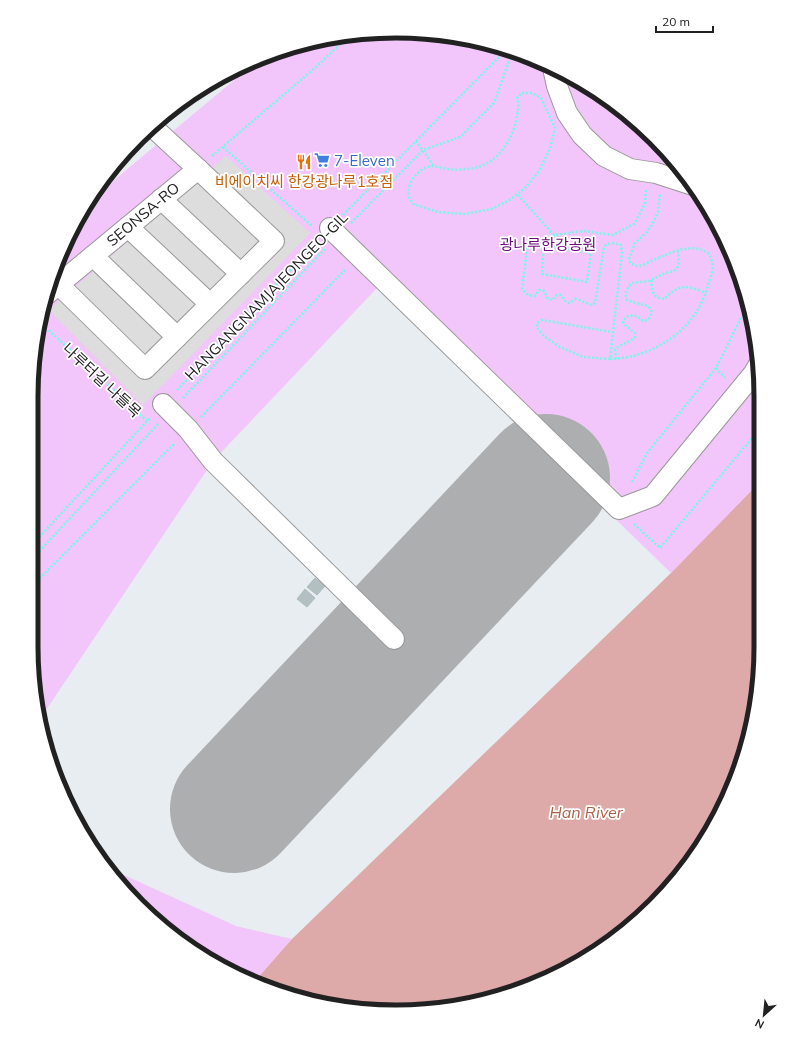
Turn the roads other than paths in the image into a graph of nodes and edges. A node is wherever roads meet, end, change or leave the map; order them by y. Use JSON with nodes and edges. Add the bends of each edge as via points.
{"nodes":[{"id":1,"x":555,"y":75,"type":"edge"},
{"id":2,"x":158,"y":132,"type":"dead end"},
{"id":3,"x":198,"y":168,"type":"junction"},
{"id":4,"x":683,"y":182,"type":"edge"},
{"id":5,"x":161,"y":199,"type":"junction"},
{"id":6,"x":128,"y":227,"type":"junction"},
{"id":7,"x":330,"y":233,"type":"road end"},
{"id":8,"x":93,"y":256,"type":"junction"},
{"id":9,"x":241,"y":274,"type":"junction"},
{"id":10,"x":55,"y":287,"type":"edge"},
{"id":11,"x":54,"y":290,"type":"edge"},
{"id":12,"x":210,"y":304,"type":"junction"},
{"id":13,"x":177,"y":337,"type":"junction"},
{"id":14,"x":753,"y":374,"type":"edge"},
{"id":15,"x":167,"y":408,"type":"road end"},
{"id":16,"x":394,"y":639,"type":"dead end"}],
"edges":[{"from":1,"to":4,"type":"street","via":[[567,113],[582,135],[604,156],[630,169]]},
{"from":2,"to":3,"type":"street"},
{"from":3,"to":5,"type":"street","name":"SEONSA-RO"},
{"from":3,"to":9,"type":"street","via":[[274,241]]},
{"from":5,"to":6,"type":"street","name":"SEONSA-RO"},
{"from":5,"to":9,"type":"street"},
{"from":6,"to":8,"type":"street","name":"SEONSA-RO"},
{"from":6,"to":12,"type":"street"},
{"from":7,"to":14,"type":"street","via":[[619,509],[652,496]]},
{"from":8,"to":10,"type":"street","name":"SEONSA-RO"},
{"from":8,"to":13,"type":"street"},
{"from":9,"to":12,"type":"street"},
{"from":11,"to":13,"type":"street","via":[[145,369]]},
{"from":12,"to":13,"type":"street"},
{"from":15,"to":16,"type":"street","via":[[188,429],[213,461]]}]}
